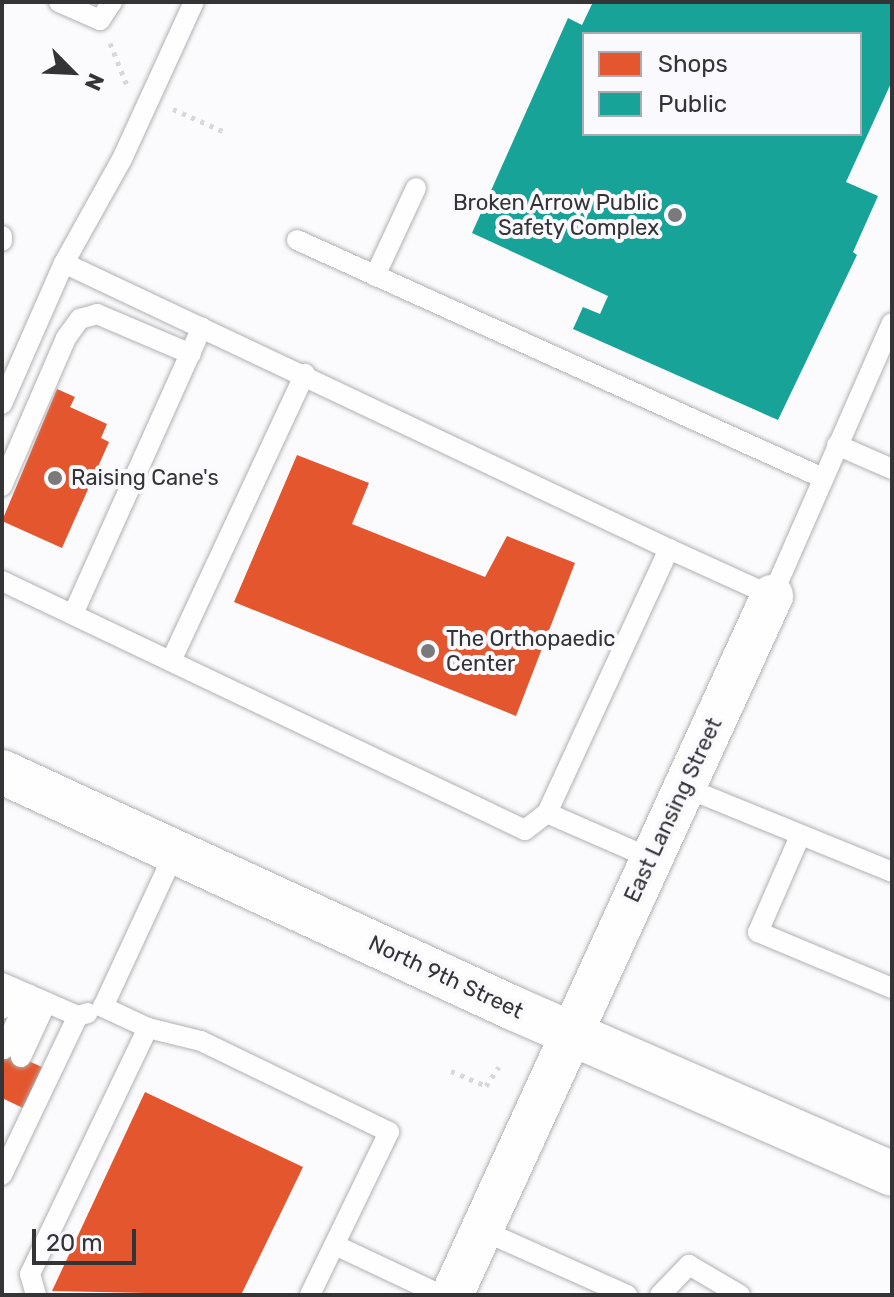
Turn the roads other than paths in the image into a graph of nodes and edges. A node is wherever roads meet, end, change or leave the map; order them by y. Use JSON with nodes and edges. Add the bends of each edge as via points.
{"nodes":[{"id":1,"x":59,"y":2,"type":"edge"},
{"id":2,"x":112,"y":2,"type":"edge"},
{"id":3,"x":194,"y":2,"type":"edge"},
{"id":4,"x":416,"y":188,"type":"dead end"},
{"id":5,"x":297,"y":240,"type":"dead end"},
{"id":6,"x":64,"y":263,"type":"junction"},
{"id":7,"x":375,"y":276,"type":"junction"},
{"id":8,"x":892,"y":323,"type":"edge"},
{"id":9,"x":202,"y":327,"type":"junction"},
{"id":10,"x":191,"y":354,"type":"junction"},
{"id":11,"x":305,"y":374,"type":"junction"},
{"id":12,"x":2,"y":404,"type":"edge"},
{"id":13,"x":837,"y":445,"type":"junction"},
{"id":14,"x":892,"y":469,"type":"edge"},
{"id":15,"x":823,"y":478,"type":"junction"},
{"id":16,"x":2,"y":486,"type":"edge"},
{"id":17,"x":669,"y":549,"type":"junction"},
{"id":18,"x":2,"y":581,"type":"edge"},
{"id":19,"x":772,"y":596,"type":"junction"},
{"id":20,"x":74,"y":612,"type":"junction"},
{"id":21,"x":171,"y":661,"type":"junction"},
{"id":22,"x":2,"y":772,"type":"edge"},
{"id":23,"x":684,"y":787,"type":"junction"},
{"id":24,"x":547,"y":813,"type":"junction"},
{"id":25,"x":800,"y":836,"type":"junction"},
{"id":26,"x":175,"y":852,"type":"junction"},
{"id":27,"x":650,"y":858,"type":"junction"},
{"id":28,"x":892,"y":873,"type":"edge"},
{"id":29,"x":892,"y":988,"type":"edge"},
{"id":30,"x":22,"y":992,"type":"edge"},
{"id":31,"x":103,"y":1007,"type":"junction"},
{"id":32,"x":2,"y":1009,"type":"edge"},
{"id":33,"x":78,"y":1016,"type":"junction"},
{"id":34,"x":148,"y":1028,"type":"junction"},
{"id":35,"x":572,"y":1032,"type":"junction"},
{"id":36,"x":12,"y":1053,"type":"edge"},
{"id":37,"x":892,"y":1174,"type":"edge"},
{"id":38,"x":3,"y":1175,"type":"edge"},
{"id":39,"x":484,"y":1231,"type":"junction"},
{"id":40,"x":337,"y":1246,"type":"junction"},
{"id":41,"x":36,"y":1295,"type":"edge"},
{"id":42,"x":310,"y":1295,"type":"edge"},
{"id":43,"x":441,"y":1295,"type":"edge"},
{"id":44,"x":452,"y":1295,"type":"edge"},
{"id":45,"x":627,"y":1295,"type":"edge"},
{"id":46,"x":660,"y":1295,"type":"edge"},
{"id":47,"x":740,"y":1295,"type":"edge"}],
"edges":[{"from":1,"to":2,"type":"lane","via":[[100,20]]},
{"from":3,"to":6,"type":"lane","via":[[122,159]]},
{"from":4,"to":7,"type":"lane"},
{"from":5,"to":7,"type":"lane"},
{"from":6,"to":9,"type":"lane"},
{"from":6,"to":12,"type":"lane"},
{"from":7,"to":15,"type":"lane"},
{"from":8,"to":13,"type":"lane","name":"East Lansing Street"},
{"from":9,"to":10,"type":"lane"},
{"from":9,"to":11,"type":"lane"},
{"from":10,"to":16,"type":"lane","via":[[97,314],[80,319],[66,338]]},
{"from":10,"to":20,"type":"lane"},
{"from":11,"to":17,"type":"lane"},
{"from":11,"to":21,"type":"lane"},
{"from":13,"to":14,"type":"lane"},
{"from":13,"to":15,"type":"lane","name":"East Lansing Street"},
{"from":15,"to":19,"type":"lane","name":"East Lansing Street"},
{"from":17,"to":19,"type":"lane"},
{"from":17,"to":24,"type":"lane"},
{"from":18,"to":20,"type":"lane"},
{"from":19,"to":23,"type":"street","name":"East Lansing Street"},
{"from":20,"to":21,"type":"lane"},
{"from":21,"to":24,"type":"lane","via":[[525,830]]},
{"from":22,"to":26,"type":"main road","name":"North 9th Street"},
{"from":23,"to":25,"type":"lane"},
{"from":23,"to":27,"type":"street","name":"East Lansing Street"},
{"from":24,"to":27,"type":"lane"},
{"from":25,"to":28,"type":"lane"},
{"from":25,"to":29,"type":"lane","via":[[758,932]]},
{"from":26,"to":31,"type":"lane"},
{"from":26,"to":35,"type":"main road","name":"North 9th Street"},
{"from":27,"to":35,"type":"street","name":"East Lansing Street"},
{"from":30,"to":32,"type":"lane"},
{"from":30,"to":33,"type":"lane"},
{"from":30,"to":36,"type":"lane"},
{"from":31,"to":33,"type":"lane"},
{"from":31,"to":34,"type":"lane"},
{"from":33,"to":38,"type":"lane"},
{"from":34,"to":40,"type":"lane","via":[[201,1041],[389,1132]]},
{"from":34,"to":41,"type":"lane","via":[[30,1274]]},
{"from":35,"to":37,"type":"main road","name":"North 9th Street"},
{"from":35,"to":39,"type":"street","name":"East Lansing Street"},
{"from":39,"to":44,"type":"street","name":"East Lansing Street"},
{"from":39,"to":45,"type":"lane"},
{"from":40,"to":42,"type":"lane"},
{"from":40,"to":43,"type":"lane"},
{"from":46,"to":47,"type":"lane","via":[[689,1265]]}]}
